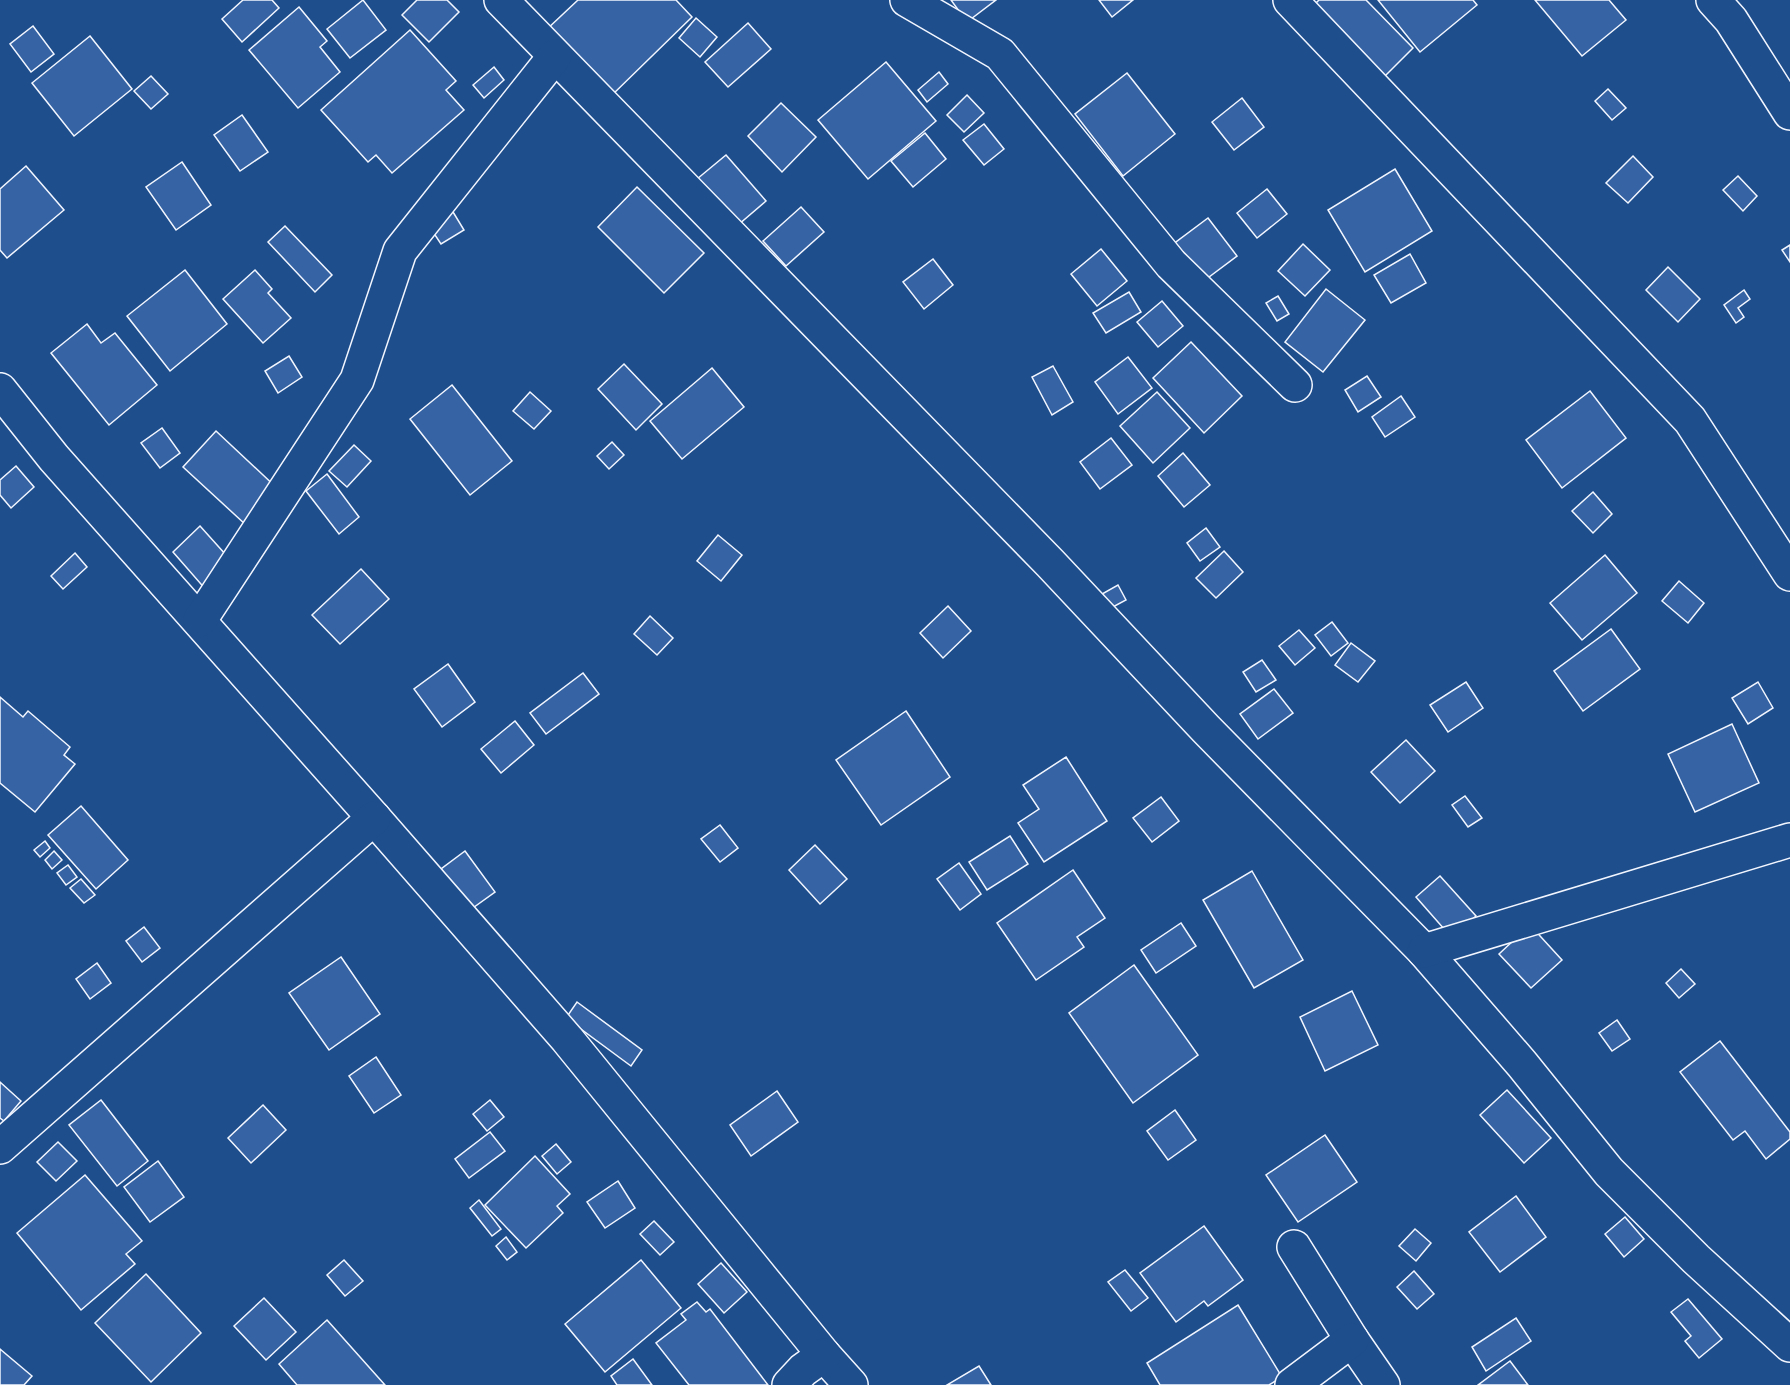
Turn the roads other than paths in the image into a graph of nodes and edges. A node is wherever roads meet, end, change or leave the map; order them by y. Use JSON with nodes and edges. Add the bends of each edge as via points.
{"nodes":[{"id":1,"x":501,"y":0,"type":"edge"},
{"id":2,"x":907,"y":0,"type":"edge"},
{"id":3,"x":1290,"y":0,"type":"edge"},
{"id":4,"x":1713,"y":0,"type":"edge"},
{"id":5,"x":555,"y":56,"type":"junction"},
{"id":6,"x":1790,"y":113,"type":"edge"},
{"id":7,"x":1296,"y":385,"type":"dead end"},
{"id":8,"x":0,"y":390,"type":"edge"},
{"id":9,"x":1790,"y":574,"type":"edge"},
{"id":10,"x":200,"y":620,"type":"junction"},
{"id":11,"x":374,"y":818,"type":"junction"},
{"id":12,"x":1790,"y":840,"type":"edge"},
{"id":13,"x":1424,"y":951,"type":"junction"},
{"id":14,"x":0,"y":1147,"type":"edge"},
{"id":15,"x":1294,"y":1247,"type":"dead end"},
{"id":16,"x":1352,"y":1340,"type":"junction"},
{"id":17,"x":1790,"y":1345,"type":"edge"},
{"id":18,"x":824,"y":1355,"type":"junction"},
{"id":19,"x":789,"y":1385,"type":"edge"},
{"id":20,"x":851,"y":1385,"type":"edge"},
{"id":21,"x":1292,"y":1385,"type":"edge"},
{"id":22,"x":1383,"y":1385,"type":"edge"}],
"edges":[{"from":1,"to":5,"type":"street"},
{"from":2,"to":7,"type":"street","via":[[1000,54],[1171,264]]},
{"from":3,"to":9,"type":"street","via":[[1690,420]]},
{"from":4,"to":6,"type":"street","via":[[1731,20]]},
{"from":5,"to":10,"type":"street","via":[[400,251],[357,380]]},
{"from":5,"to":13,"type":"street"},
{"from":8,"to":10,"type":"street","via":[[54,458]]},
{"from":10,"to":11,"type":"street"},
{"from":11,"to":14,"type":"street"},
{"from":11,"to":18,"type":"street","via":[[567,1039]]},
{"from":12,"to":13,"type":"street"},
{"from":13,"to":17,"type":"street","via":[[1609,1172]]},
{"from":15,"to":16,"type":"street"},
{"from":16,"to":21,"type":"street"},
{"from":16,"to":22,"type":"street"},
{"from":18,"to":19,"type":"street"},
{"from":18,"to":20,"type":"street"}]}
